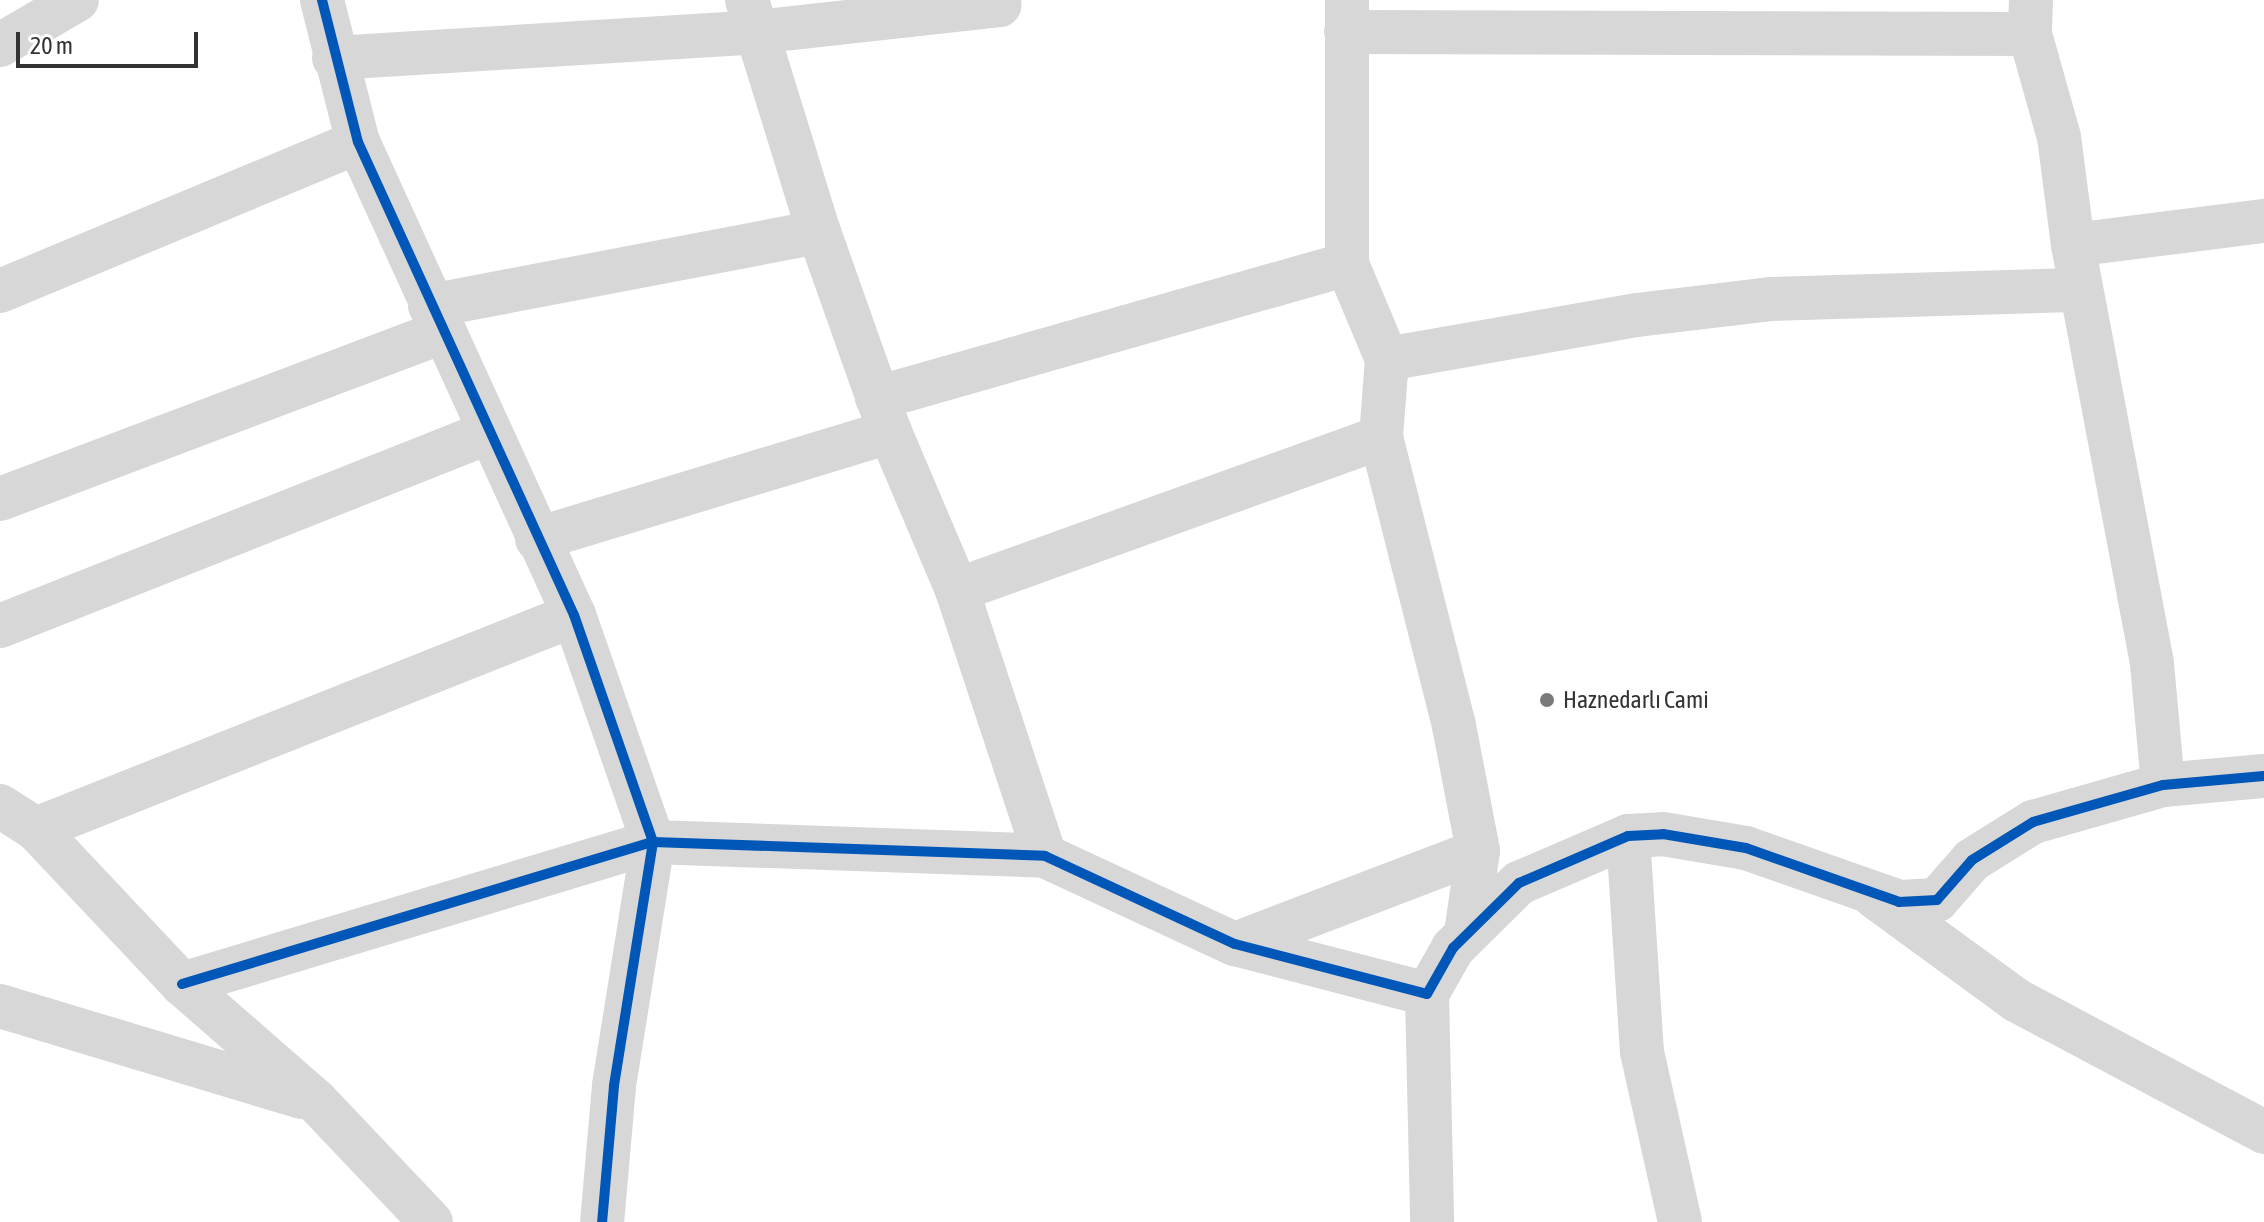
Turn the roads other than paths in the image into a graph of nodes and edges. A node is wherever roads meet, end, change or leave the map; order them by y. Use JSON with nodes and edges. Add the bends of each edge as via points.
{"nodes":[{"id":1,"x":77,"y":0,"type":"edge"},
{"id":2,"x":322,"y":0,"type":"edge"},
{"id":3,"x":1000,"y":5,"type":"dead end"},
{"id":4,"x":752,"y":16,"type":"edge"},
{"id":5,"x":1347,"y":16,"type":"edge"},
{"id":6,"x":2031,"y":17,"type":"edge"},
{"id":7,"x":0,"y":45,"type":"edge"},
{"id":8,"x":334,"y":58,"type":"junction"},
{"id":9,"x":358,"y":142,"type":"junction"},
{"id":10,"x":2264,"y":221,"type":"edge"},
{"id":11,"x":819,"y":232,"type":"junction"},
{"id":12,"x":2073,"y":245,"type":"junction"},
{"id":13,"x":1347,"y":264,"type":"junction"},
{"id":14,"x":2081,"y":290,"type":"junction"},
{"id":15,"x":0,"y":291,"type":"edge"},
{"id":16,"x":435,"y":319,"type":"junction"},
{"id":17,"x":1387,"y":359,"type":"junction"},
{"id":18,"x":884,"y":415,"type":"junction"},
{"id":19,"x":487,"y":433,"type":"junction"},
{"id":20,"x":1381,"y":437,"type":"junction"},
{"id":21,"x":0,"y":499,"type":"edge"},
{"id":22,"x":537,"y":539,"type":"junction"},
{"id":23,"x":957,"y":590,"type":"junction"},
{"id":24,"x":574,"y":615,"type":"junction"},
{"id":25,"x":0,"y":626,"type":"edge"},
{"id":26,"x":2264,"y":776,"type":"edge"},
{"id":27,"x":2163,"y":785,"type":"junction"},
{"id":28,"x":0,"y":806,"type":"edge"},
{"id":29,"x":36,"y":829,"type":"junction"},
{"id":30,"x":1628,"y":836,"type":"junction"},
{"id":31,"x":653,"y":842,"type":"junction"},
{"id":32,"x":1478,"y":851,"type":"junction"},
{"id":33,"x":1045,"y":856,"type":"junction"},
{"id":34,"x":1864,"y":889,"type":"junction"},
{"id":35,"x":1466,"y":933,"type":"junction"},
{"id":36,"x":1235,"y":944,"type":"junction"},
{"id":37,"x":182,"y":984,"type":"junction"},
{"id":38,"x":1427,"y":994,"type":"junction"},
{"id":39,"x":0,"y":1006,"type":"edge"},
{"id":40,"x":316,"y":1101,"type":"junction"},
{"id":41,"x":2264,"y":1132,"type":"edge"},
{"id":42,"x":431,"y":1222,"type":"edge"},
{"id":43,"x":602,"y":1222,"type":"edge"},
{"id":44,"x":1432,"y":1222,"type":"edge"},
{"id":45,"x":1680,"y":1222,"type":"edge"}],
"edges":[{"from":1,"to":7,"type":"street"},
{"from":2,"to":8,"type":"street"},
{"from":3,"to":4,"type":"street"},
{"from":4,"to":8,"type":"street"},
{"from":4,"to":11,"type":"street"},
{"from":5,"to":6,"type":"street"},
{"from":5,"to":13,"type":"street"},
{"from":6,"to":12,"type":"street","via":[[2059,137]]},
{"from":8,"to":9,"type":"street"},
{"from":9,"to":15,"type":"street"},
{"from":9,"to":16,"type":"street"},
{"from":10,"to":12,"type":"street"},
{"from":11,"to":16,"type":"street"},
{"from":11,"to":18,"type":"street"},
{"from":12,"to":14,"type":"street"},
{"from":13,"to":17,"type":"street"},
{"from":13,"to":18,"type":"street"},
{"from":14,"to":17,"type":"street","via":[[1772,299],[1637,315]]},
{"from":14,"to":27,"type":"street","via":[[2152,664]]},
{"from":16,"to":19,"type":"street"},
{"from":16,"to":21,"type":"street"},
{"from":17,"to":20,"type":"street"},
{"from":18,"to":22,"type":"street"},
{"from":18,"to":23,"type":"street"},
{"from":19,"to":22,"type":"street"},
{"from":19,"to":25,"type":"street"},
{"from":20,"to":23,"type":"street"},
{"from":20,"to":32,"type":"street","via":[[1454,726]]},
{"from":22,"to":24,"type":"street"},
{"from":23,"to":33,"type":"street"},
{"from":24,"to":29,"type":"street"},
{"from":24,"to":31,"type":"street"},
{"from":26,"to":27,"type":"street"},
{"from":27,"to":34,"type":"street","via":[[2097,800],[2002,836],[1937,900],[1899,902]]},
{"from":28,"to":29,"type":"street"},
{"from":29,"to":37,"type":"street"},
{"from":30,"to":34,"type":"street","via":[[1663,834],[1746,848]]},
{"from":30,"to":35,"type":"street","via":[[1519,883]]},
{"from":30,"to":45,"type":"street","via":[[1642,1052]]},
{"from":31,"to":33,"type":"street"},
{"from":31,"to":37,"type":"street"},
{"from":31,"to":43,"type":"street","via":[[614,1086]]},
{"from":32,"to":35,"type":"street"},
{"from":32,"to":36,"type":"street"},
{"from":33,"to":36,"type":"street"},
{"from":34,"to":41,"type":"street","via":[[2016,1000]]},
{"from":35,"to":38,"type":"street"},
{"from":36,"to":38,"type":"street"},
{"from":37,"to":40,"type":"street"},
{"from":38,"to":44,"type":"street"},
{"from":39,"to":40,"type":"street"},
{"from":40,"to":42,"type":"street"}]}
